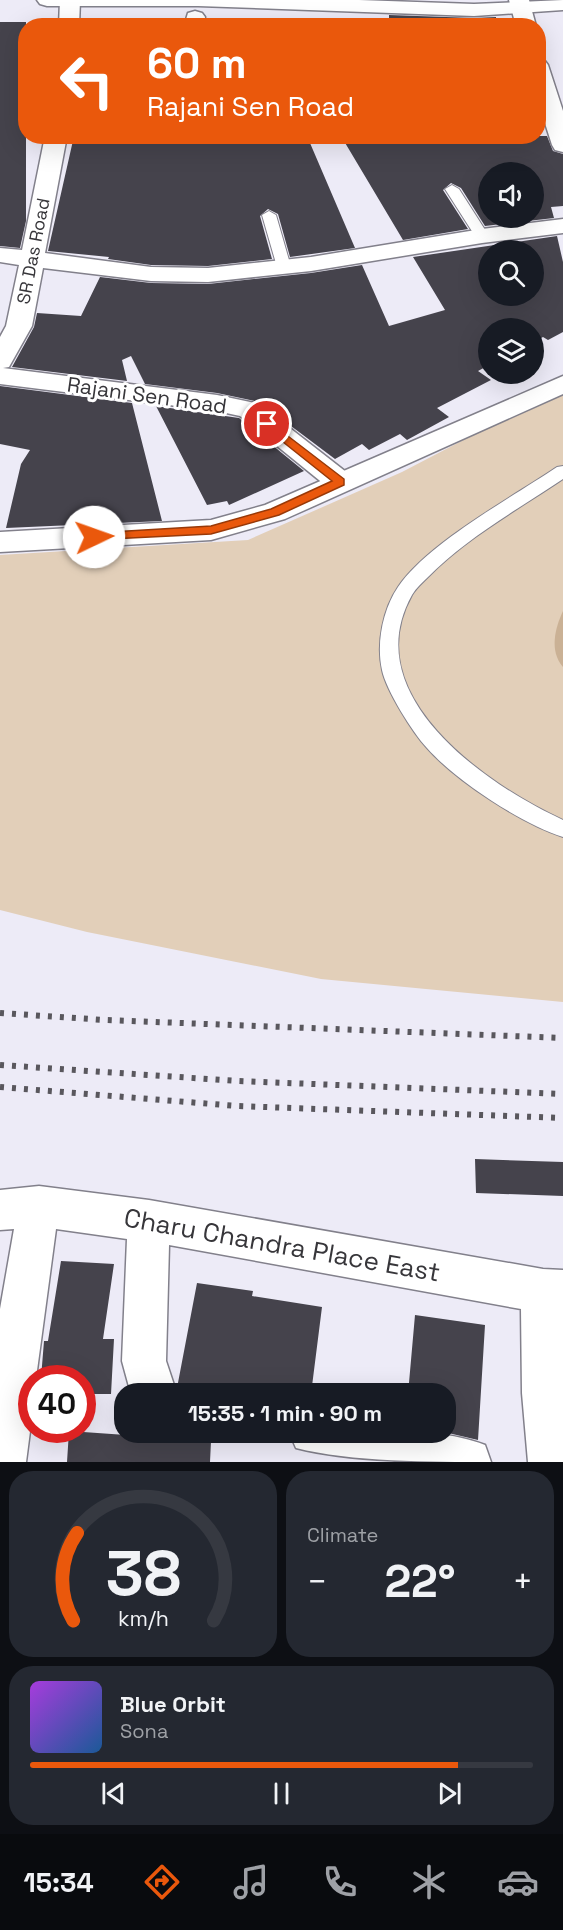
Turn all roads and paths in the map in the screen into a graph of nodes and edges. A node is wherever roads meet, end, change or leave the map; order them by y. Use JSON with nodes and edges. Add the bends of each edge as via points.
{"nodes":[{"id":1,"x":47,"y":0,"type":"edge"},
{"id":2,"x":70,"y":0,"type":"edge"},
{"id":3,"x":563,"y":3,"type":"edge"},
{"id":4,"x":376,"y":4,"type":"edge"},
{"id":5,"x":522,"y":11,"type":"edge"},
{"id":6,"x":69,"y":18,"type":"edge"},
{"id":7,"x":546,"y":95,"type":"edge"},
{"id":8,"x":553,"y":121,"type":"edge"},
{"id":9,"x":54,"y":144,"type":"edge"},
{"id":10,"x":563,"y":145,"type":"edge"},
{"id":11,"x":452,"y":189,"type":"dead end"},
{"id":12,"x":269,"y":214,"type":"dead end"},
{"id":13,"x":563,"y":226,"type":"edge"},
{"id":14,"x":482,"y":236,"type":"junction"},
{"id":15,"x":0,"y":255,"type":"edge"},
{"id":16,"x":32,"y":258,"type":"junction"},
{"id":17,"x":284,"y":267,"type":"junction"},
{"id":18,"x":0,"y":362,"type":"edge"},
{"id":19,"x":0,"y":376,"type":"edge"},
{"id":20,"x":563,"y":384,"type":"edge"},
{"id":21,"x":563,"y":471,"type":"edge"},
{"id":22,"x":340,"y":482,"type":"junction"},
{"id":23,"x":0,"y":542,"type":"edge"},
{"id":24,"x":563,"y":829,"type":"edge"},
{"id":25,"x":20,"y":1208,"type":"edge"},
{"id":26,"x":149,"y":1221,"type":"junction"},
{"id":27,"x":553,"y":1292,"type":"edge"},
{"id":28,"x":10,"y":1315,"type":"edge"},
{"id":29,"x":151,"y":1383,"type":"edge"},
{"id":30,"x":369,"y":1443,"type":"edge"},
{"id":31,"x":3,"y":1462,"type":"edge"},
{"id":32,"x":468,"y":1462,"type":"edge"},
{"id":33,"x":551,"y":1462,"type":"edge"}],
"edges":[{"from":1,"to":2,"type":"street"},
{"from":2,"to":4,"type":"street"},
{"from":2,"to":6,"type":"street"},
{"from":3,"to":5,"type":"street"},
{"from":4,"to":5,"type":"street"},
{"from":7,"to":8,"type":"street"},
{"from":8,"to":10,"type":"street"},
{"from":9,"to":16,"type":"street","name":"SR Das Road"},
{"from":11,"to":14,"type":"lane"},
{"from":12,"to":17,"type":"lane"},
{"from":13,"to":14,"type":"street"},
{"from":14,"to":17,"type":"street"},
{"from":15,"to":16,"type":"street"},
{"from":16,"to":17,"type":"street","via":[[151,274],[208,275]]},
{"from":16,"to":18,"type":"street","name":"SR Das Road","via":[[19,326]]},
{"from":19,"to":22,"type":"street","name":"Rajani Sen Road","via":[[249,410]]},
{"from":20,"to":22,"type":"street"},
{"from":21,"to":24,"type":"lane","via":[[442,552],[405,590],[390,626],[391,670],[408,706],[434,743],[483,785]]},
{"from":22,"to":23,"type":"street","via":[[275,512],[211,530]]},
{"from":25,"to":26,"type":"street","name":"Charu Chandra Place East"},
{"from":25,"to":28,"type":"street"},
{"from":26,"to":27,"type":"street","name":"Charu Chandra Place East"},
{"from":26,"to":29,"type":"street","via":[[144,1361]]},
{"from":27,"to":33,"type":"street","via":[[545,1393]]},
{"from":28,"to":31,"type":"street"},
{"from":30,"to":32,"type":"street"}]}
